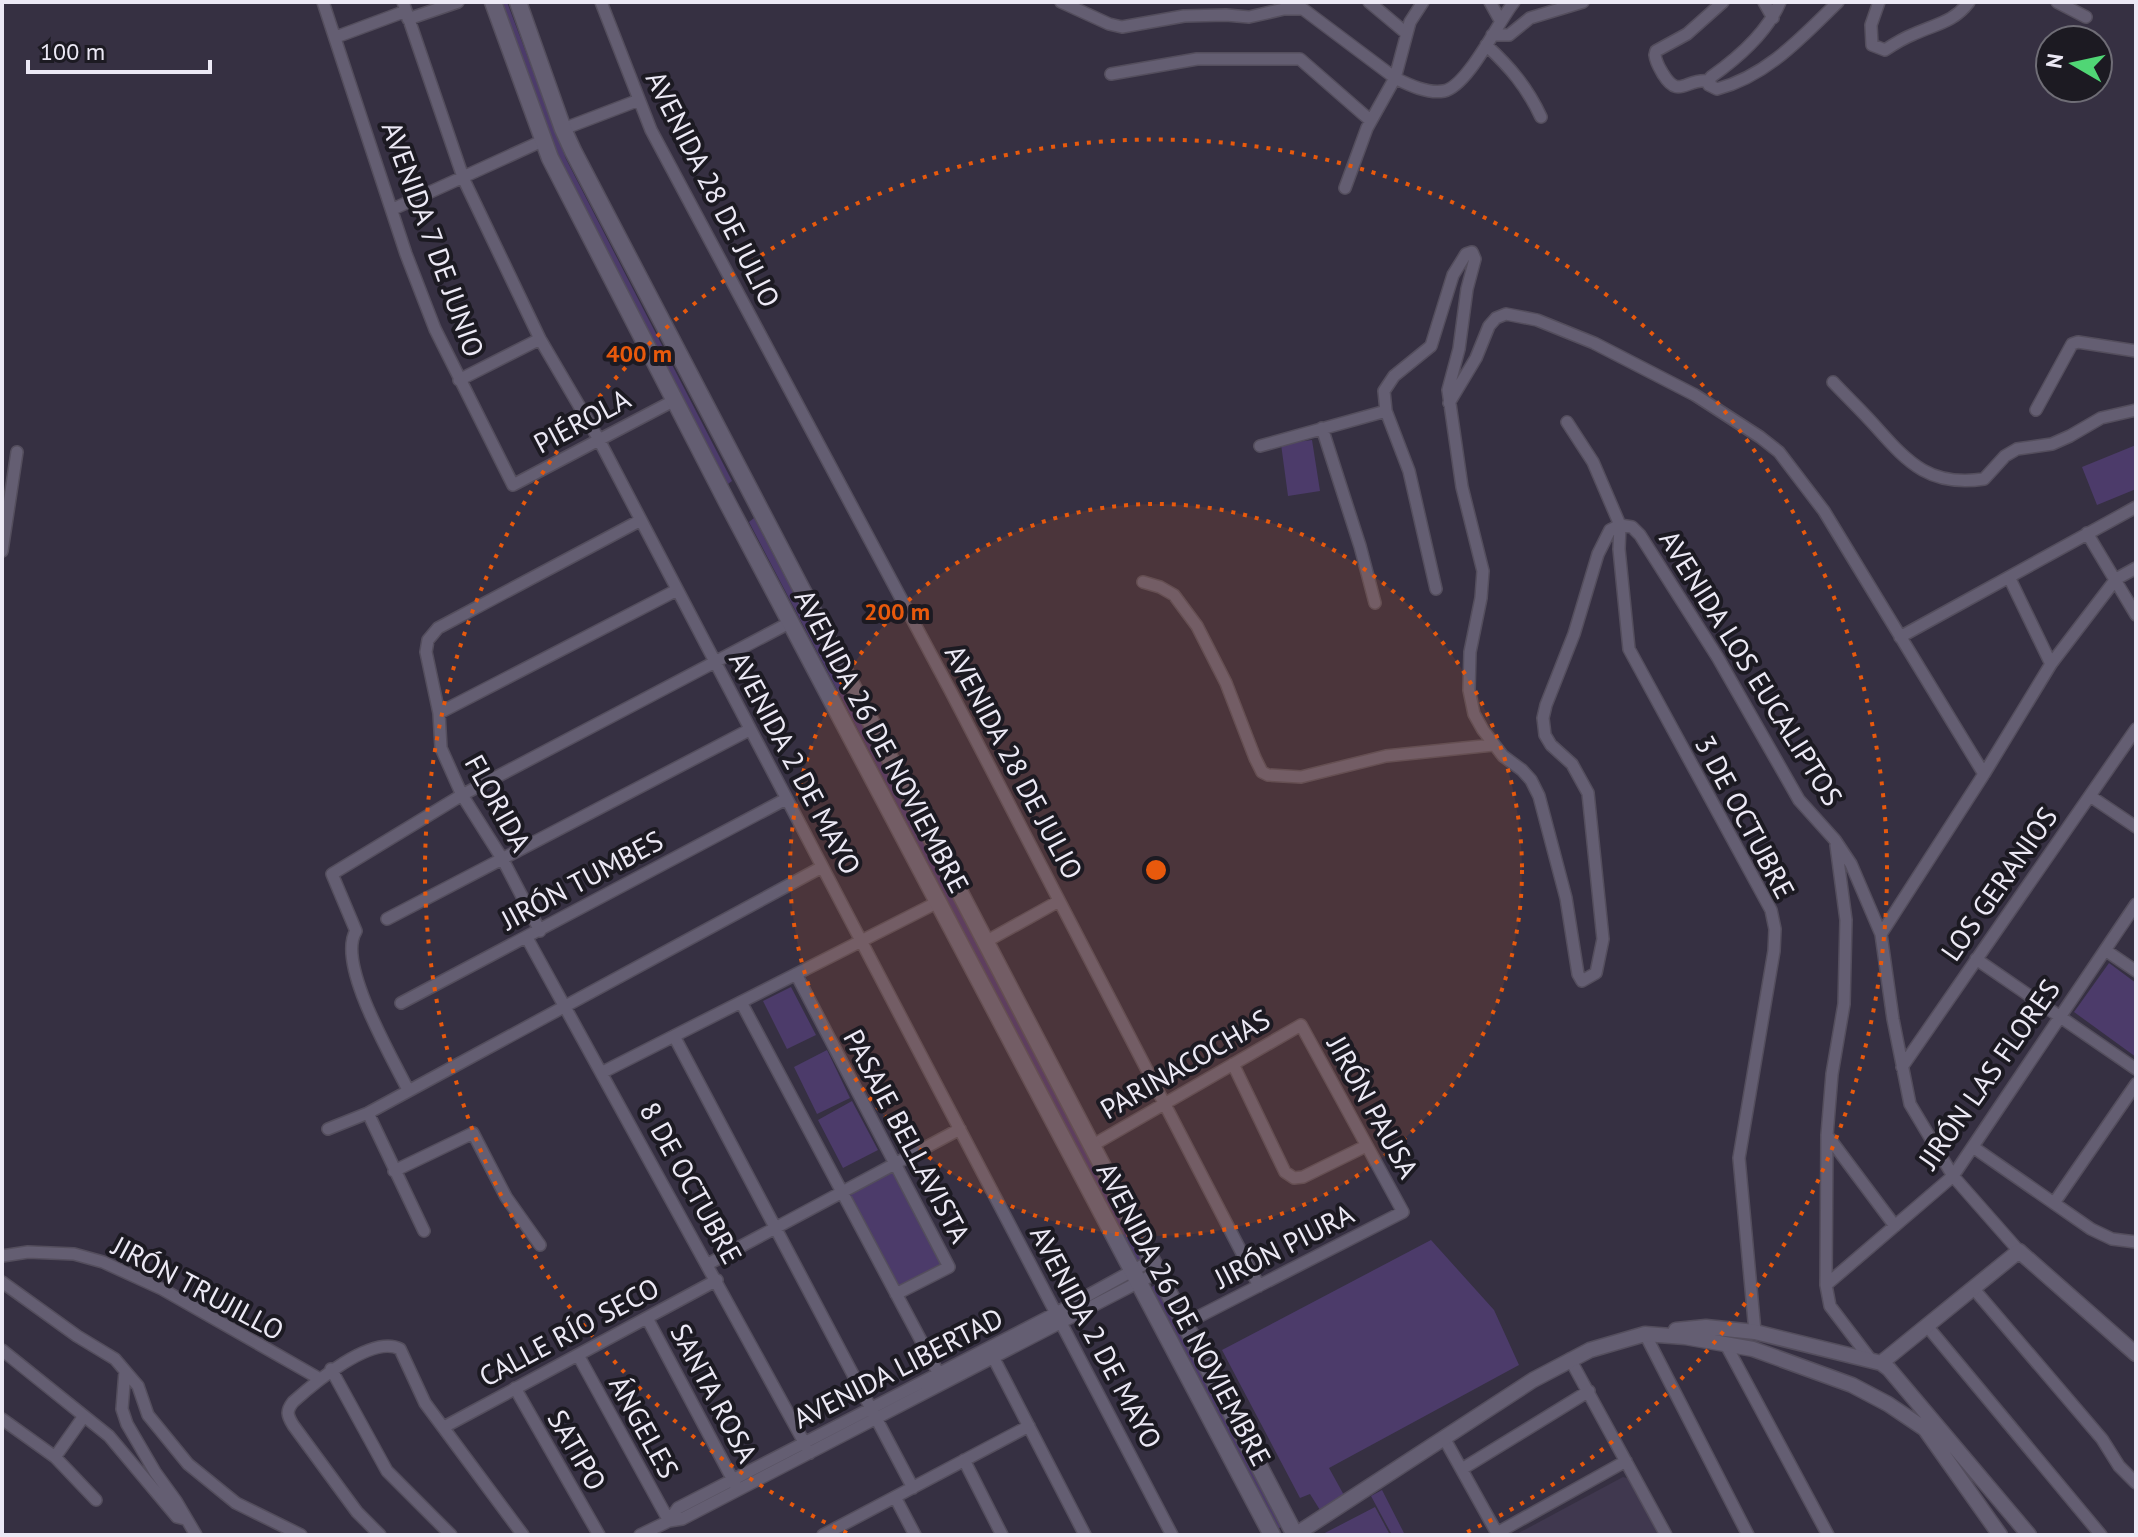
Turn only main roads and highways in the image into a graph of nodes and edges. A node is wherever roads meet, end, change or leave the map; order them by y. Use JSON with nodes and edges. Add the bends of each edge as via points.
{"nodes":[{"id":1,"x":493,"y":2,"type":"edge"},
{"id":2,"x":518,"y":2,"type":"edge"},
{"id":3,"x":750,"y":492,"type":"junction"},
{"id":4,"x":728,"y":504,"type":"junction"},
{"id":5,"x":1272,"y":1535,"type":"edge"},
{"id":6,"x":1295,"y":1535,"type":"edge"}],
"edges":[{"from":1,"to":4,"type":"main road","name":"AVENIDA 26 DE NOVIEMBRE","via":[[542,141]]},
{"from":2,"to":3,"type":"main road","name":"AVENIDA 26 DE NOVIEMBRE","via":[[563,129]]},
{"from":3,"to":4,"type":"main road"},
{"from":3,"to":6,"type":"main road","name":"AVENIDA 26 DE NOVIEMBRE"},
{"from":4,"to":5,"type":"main road","name":"AVENIDA 26 DE NOVIEMBRE"}]}
